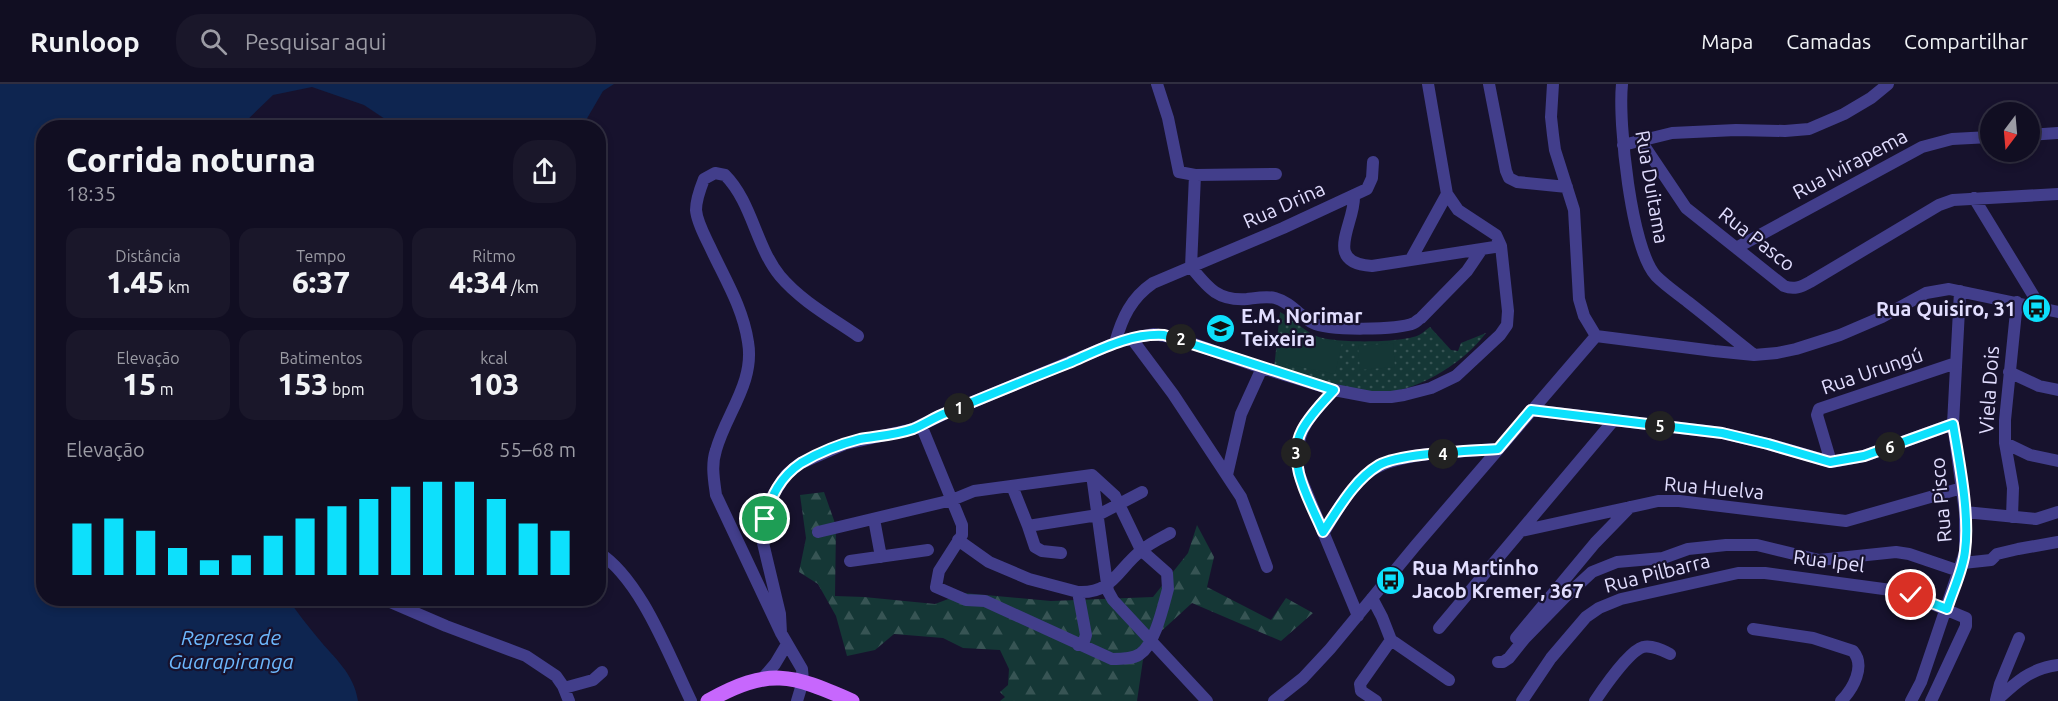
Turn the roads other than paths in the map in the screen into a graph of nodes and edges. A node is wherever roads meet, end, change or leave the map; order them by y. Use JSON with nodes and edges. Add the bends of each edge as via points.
{"nodes":[{"id":1,"x":1157,"y":84,"type":"edge"},
{"id":2,"x":1428,"y":84,"type":"edge"},
{"id":3,"x":1489,"y":84,"type":"edge"},
{"id":4,"x":1553,"y":84,"type":"edge"},
{"id":5,"x":1622,"y":84,"type":"edge"},
{"id":6,"x":1888,"y":84,"type":"edge"},
{"id":7,"x":2058,"y":133,"type":"edge"},
{"id":8,"x":2040,"y":134,"type":"edge"},
{"id":9,"x":1980,"y":138,"type":"edge"},
{"id":10,"x":1641,"y":141,"type":"junction"},
{"id":11,"x":1623,"y":145,"type":"junction"},
{"id":12,"x":1373,"y":162,"type":"dead end"},
{"id":13,"x":1276,"y":174,"type":"dead end"},
{"id":14,"x":1196,"y":175,"type":"junction"},
{"id":15,"x":1567,"y":187,"type":"junction"},
{"id":16,"x":1447,"y":194,"type":"junction"},
{"id":17,"x":1354,"y":195,"type":"junction"},
{"id":18,"x":2057,"y":195,"type":"edge"},
{"id":19,"x":1974,"y":198,"type":"junction"},
{"id":20,"x":1501,"y":246,"type":"junction"},
{"id":21,"x":1736,"y":248,"type":"junction"},
{"id":22,"x":1482,"y":249,"type":"junction"},
{"id":23,"x":1411,"y":259,"type":"junction"},
{"id":24,"x":1191,"y":267,"type":"junction"},
{"id":25,"x":1960,"y":291,"type":"junction"},
{"id":26,"x":2017,"y":302,"type":"junction"},
{"id":27,"x":2041,"y":308,"type":"junction"},
{"id":28,"x":2058,"y":312,"type":"edge"},
{"id":29,"x":1720,"y":328,"type":"junction"},
{"id":30,"x":858,"y":336,"type":"dead end"},
{"id":31,"x":1596,"y":336,"type":"junction"},
{"id":32,"x":1132,"y":339,"type":"junction"},
{"id":33,"x":1115,"y":343,"type":"junction"},
{"id":34,"x":1714,"y":351,"type":"junction"},
{"id":35,"x":1754,"y":355,"type":"junction"},
{"id":36,"x":1956,"y":363,"type":"junction"},
{"id":37,"x":1262,"y":368,"type":"junction"},
{"id":38,"x":2009,"y":372,"type":"junction"},
{"id":39,"x":1334,"y":390,"type":"junction"},
{"id":40,"x":2058,"y":390,"type":"edge"},
{"id":41,"x":1531,"y":410,"type":"junction"},
{"id":42,"x":1614,"y":420,"type":"junction"},
{"id":43,"x":1953,"y":424,"type":"junction"},
{"id":44,"x":921,"y":425,"type":"junction"},
{"id":45,"x":2005,"y":443,"type":"junction"},
{"id":46,"x":1498,"y":449,"type":"junction"},
{"id":47,"x":2058,"y":461,"type":"edge"},
{"id":48,"x":1830,"y":462,"type":"junction"},
{"id":49,"x":1092,"y":475,"type":"junction"},
{"id":50,"x":1227,"y":475,"type":"junction"},
{"id":51,"x":1012,"y":486,"type":"junction"},
{"id":52,"x":1962,"y":488,"type":"junction"},
{"id":53,"x":1142,"y":492,"type":"dead end"},
{"id":54,"x":952,"y":500,"type":"junction"},
{"id":55,"x":1120,"y":504,"type":"junction"},
{"id":56,"x":1632,"y":506,"type":"junction"},
{"id":57,"x":1965,"y":512,"type":"junction"},
{"id":58,"x":2058,"y":512,"type":"edge"},
{"id":59,"x":1098,"y":515,"type":"junction"},
{"id":60,"x":2012,"y":517,"type":"junction"},
{"id":61,"x":874,"y":519,"type":"junction"},
{"id":62,"x":1028,"y":526,"type":"junction"},
{"id":63,"x":1521,"y":531,"type":"junction"},
{"id":64,"x":818,"y":532,"type":"dead end"},
{"id":65,"x":1323,"y":532,"type":"junction"},
{"id":66,"x":1170,"y":533,"type":"dead end"},
{"id":67,"x":958,"y":540,"type":"junction"},
{"id":68,"x":2058,"y":542,"type":"edge"},
{"id":69,"x":928,"y":550,"type":"dead end"},
{"id":70,"x":1141,"y":550,"type":"junction"},
{"id":71,"x":1061,"y":553,"type":"dead end"},
{"id":72,"x":606,"y":557,"type":"edge"},
{"id":73,"x":881,"y":557,"type":"junction"},
{"id":74,"x":850,"y":561,"type":"dead end"},
{"id":75,"x":1267,"y":567,"type":"dead end"},
{"id":76,"x":1961,"y":567,"type":"junction"},
{"id":77,"x":1738,"y":573,"type":"joint"},
{"id":78,"x":1107,"y":586,"type":"junction"},
{"id":79,"x":1078,"y":592,"type":"junction"},
{"id":80,"x":1372,"y":598,"type":"junction"},
{"id":81,"x":400,"y":606,"type":"edge"},
{"id":82,"x":1947,"y":609,"type":"junction"},
{"id":83,"x":1358,"y":616,"type":"junction"},
{"id":84,"x":1439,"y":628,"type":"dead end"},
{"id":85,"x":1753,"y":629,"type":"dead end"},
{"id":86,"x":784,"y":638,"type":"junction"},
{"id":87,"x":2019,"y":638,"type":"dead end"},
{"id":88,"x":1151,"y":640,"type":"junction"},
{"id":89,"x":1391,"y":640,"type":"junction"},
{"id":90,"x":1078,"y":645,"type":"junction"},
{"id":91,"x":1670,"y":654,"type":"dead end"},
{"id":92,"x":2058,"y":665,"type":"edge"},
{"id":93,"x":602,"y":672,"type":"dead end"},
{"id":94,"x":763,"y":678,"type":"junction"},
{"id":95,"x":1449,"y":680,"type":"dead end"},
{"id":96,"x":803,"y":681,"type":"junction"},
{"id":97,"x":564,"y":688,"type":"junction"},
{"id":98,"x":569,"y":701,"type":"edge"},
{"id":99,"x":691,"y":701,"type":"edge"},
{"id":100,"x":708,"y":701,"type":"edge"},
{"id":101,"x":797,"y":701,"type":"edge"},
{"id":102,"x":852,"y":701,"type":"edge"},
{"id":103,"x":1207,"y":701,"type":"edge"},
{"id":104,"x":1274,"y":701,"type":"edge"},
{"id":105,"x":1376,"y":701,"type":"edge"},
{"id":106,"x":1522,"y":701,"type":"edge"},
{"id":107,"x":1595,"y":701,"type":"edge"},
{"id":108,"x":1841,"y":701,"type":"edge"},
{"id":109,"x":1911,"y":701,"type":"edge"},
{"id":110,"x":1931,"y":701,"type":"edge"},
{"id":111,"x":1996,"y":701,"type":"edge"}],
"edges":[{"from":1,"to":14,"type":"street","via":[[1177,169]]},
{"from":2,"to":16,"type":"street"},
{"from":3,"to":15,"type":"street","via":[[1509,178]]},
{"from":4,"to":15,"type":"street","via":[[1554,142]]},
{"from":5,"to":11,"type":"street","name":"Rua Duitama"},
{"from":6,"to":10,"type":"street","via":[[1844,114],[1809,129],[1681,132]]},
{"from":7,"to":8,"type":"street"},
{"from":9,"to":21,"type":"street","name":"Rua Ivirapema","via":[[1952,139],[1922,147]]},
{"from":10,"to":11,"type":"street"},
{"from":10,"to":21,"type":"street","name":"Rua Pasco","via":[[1679,199]]},
{"from":11,"to":29,"type":"street","name":"Rua Duitama","via":[[1641,247],[1649,267]]},
{"from":12,"to":17,"type":"street","name":"Rua Drina","via":[[1370,186]]},
{"from":13,"to":14,"type":"street"},
{"from":14,"to":24,"type":"street"},
{"from":15,"to":31,"type":"street","via":[[1574,210],[1579,298]]},
{"from":16,"to":20,"type":"street","via":[[1458,210],[1496,235]]},
{"from":16,"to":23,"type":"street"},
{"from":17,"to":23,"type":"street","via":[[1343,243],[1348,256],[1372,266]]},
{"from":17,"to":24,"type":"street","name":"Rua Drina"},
{"from":18,"to":19,"type":"street"},
{"from":19,"to":21,"type":"street","name":"Rua Pasco","via":[[1939,205],[1795,289],[1784,286]]},
{"from":19,"to":27,"type":"street"},
{"from":20,"to":22,"type":"street"},
{"from":20,"to":39,"type":"street","via":[[1507,325],[1456,376],[1431,388],[1391,397]]},
{"from":22,"to":23,"type":"street"},
{"from":22,"to":24,"type":"street","via":[[1467,271],[1421,318],[1395,327],[1322,327],[1275,298],[1224,297],[1207,286]]},
{"from":24,"to":33,"type":"street","name":"Rua Drina","via":[[1153,283],[1139,294],[1125,313]]},
{"from":25,"to":26,"type":"street"},
{"from":25,"to":35,"type":"street","via":[[1926,293],[1863,327],[1796,349]]},
{"from":25,"to":36,"type":"street","name":"Rua Pisco"},
{"from":26,"to":27,"type":"street"},
{"from":26,"to":38,"type":"street","name":"Viela Dois"},
{"from":27,"to":28,"type":"street"},
{"from":29,"to":34,"type":"street"},
{"from":29,"to":35,"type":"street","name":"Rua Duitama"},
{"from":30,"to":86,"type":"street","via":[[779,276],[738,192],[725,175],[715,173],[704,179],[696,212],[740,307],[750,350],[741,394],[715,452],[712,471],[716,495]]},
{"from":31,"to":34,"type":"street"},
{"from":31,"to":41,"type":"street"},
{"from":32,"to":33,"type":"street"},
{"from":32,"to":37,"type":"street","via":[[1153,334],[1177,338]]},
{"from":32,"to":50,"type":"street"},
{"from":33,"to":44,"type":"street"},
{"from":34,"to":35,"type":"street"},
{"from":36,"to":43,"type":"street","name":"Rua Pisco"},
{"from":36,"to":48,"type":"street","name":"Rua Urungú","via":[[1819,409],[1817,415]]},
{"from":37,"to":39,"type":"street"},
{"from":37,"to":50,"type":"street","via":[[1241,414]]},
{"from":38,"to":40,"type":"street"},
{"from":38,"to":45,"type":"street","name":"Viela Dois"},
{"from":39,"to":65,"type":"street","via":[[1310,416],[1296,454],[1299,474]]},
{"from":41,"to":42,"type":"street"},
{"from":41,"to":46,"type":"street"},
{"from":42,"to":48,"type":"street","via":[[1738,436]]},
{"from":42,"to":63,"type":"street"},
{"from":43,"to":48,"type":"street","via":[[1864,456]]},
{"from":43,"to":52,"type":"street","name":"Rua Pisco"},
{"from":44,"to":54,"type":"street"},
{"from":44,"to":86,"type":"street","via":[[845,444],[815,456],[786,475],[777,486],[765,519],[763,543]]},
{"from":45,"to":47,"type":"street","via":[[2030,455]]},
{"from":45,"to":60,"type":"street","name":"Viela Dois","via":[[2011,473]]},
{"from":46,"to":65,"type":"street","via":[[1381,464],[1360,480]]},
{"from":46,"to":80,"type":"street"},
{"from":49,"to":51,"type":"street"},
{"from":49,"to":55,"type":"street"},
{"from":49,"to":59,"type":"street"},
{"from":50,"to":75,"type":"street","via":[[1241,497]]},
{"from":51,"to":54,"type":"street","via":[[974,491]]},
{"from":51,"to":62,"type":"street"},
{"from":52,"to":56,"type":"street","name":"Rua Huelva","via":[[1846,521],[1668,500]]},
{"from":52,"to":57,"type":"street","name":"Rua Pisco"},
{"from":53,"to":55,"type":"street"},
{"from":54,"to":61,"type":"street"},
{"from":54,"to":67,"type":"street","via":[[962,525]]},
{"from":55,"to":59,"type":"street"},
{"from":55,"to":70,"type":"street"},
{"from":56,"to":63,"type":"street","name":"Rua Huelva"},
{"from":56,"to":76,"type":"street","via":[[1532,616],[1496,664],[1509,658],[1549,612],[1592,573],[1617,562],[1663,558],[1688,549],[1757,545],[1819,560],[1896,552]]},
{"from":57,"to":60,"type":"street"},
{"from":57,"to":76,"type":"street","name":"Rua Pisco"},
{"from":58,"to":60,"type":"street","via":[[2036,519]]},
{"from":59,"to":62,"type":"street"},
{"from":59,"to":78,"type":"street"},
{"from":61,"to":64,"type":"street"},
{"from":61,"to":73,"type":"street"},
{"from":62,"to":71,"type":"street","via":[[1035,547]]},
{"from":63,"to":84,"type":"street"},
{"from":65,"to":83,"type":"street"},
{"from":66,"to":70,"type":"street"},
{"from":67,"to":79,"type":"street","via":[[989,562],[1029,579]]},
{"from":67,"to":90,"type":"street","via":[[939,571],[936,587],[966,600],[985,601]]},
{"from":68,"to":76,"type":"street","via":[[1997,554],[1991,560]]},
{"from":69,"to":73,"type":"street"},
{"from":70,"to":78,"type":"street"},
{"from":70,"to":88,"type":"street","via":[[1167,573],[1169,582]]},
{"from":72,"to":99,"type":"street","via":[[628,579]]},
{"from":73,"to":74,"type":"street"},
{"from":76,"to":82,"type":"street","name":"Rua Pisco"},
{"from":77,"to":82,"type":"street","name":"Rua Ipel","via":[[1891,590]]},
{"from":77,"to":106,"type":"street","name":"Rua Pilbarra","via":[[1621,599],[1599,608],[1558,649]]},
{"from":78,"to":79,"type":"street","via":[[1091,593]]},
{"from":78,"to":88,"type":"street","via":[[1113,600]]},
{"from":79,"to":90,"type":"street","via":[[1086,634]]},
{"from":80,"to":83,"type":"street"},
{"from":80,"to":89,"type":"street"},
{"from":81,"to":97,"type":"street","via":[[526,657],[548,669]]},
{"from":82,"to":109,"type":"street","name":"Rua Pisco","via":[[1922,682]]},
{"from":82,"to":110,"type":"street","via":[[1967,622]]},
{"from":83,"to":104,"type":"street","via":[[1303,678]]},
{"from":85,"to":108,"type":"street","via":[[1813,638],[1853,651],[1859,664],[1855,682]]},
{"from":86,"to":94,"type":"street","via":[[775,664]]},
{"from":86,"to":96,"type":"street","via":[[802,669]]},
{"from":87,"to":111,"type":"street"},
{"from":88,"to":90,"type":"street","via":[[1140,654],[1112,660]]},
{"from":88,"to":103,"type":"street"},
{"from":89,"to":95,"type":"street"},
{"from":89,"to":105,"type":"street","via":[[1360,684],[1361,691]]},
{"from":91,"to":107,"type":"street","via":[[1652,647],[1638,650]]},
{"from":92,"to":111,"type":"street","via":[[2023,676]]},
{"from":93,"to":97,"type":"street","via":[[593,680]]},
{"from":94,"to":96,"type":"main road"},
{"from":94,"to":100,"type":"main road"},
{"from":96,"to":101,"type":"street"},
{"from":96,"to":102,"type":"main road"},
{"from":97,"to":98,"type":"street"}]}
